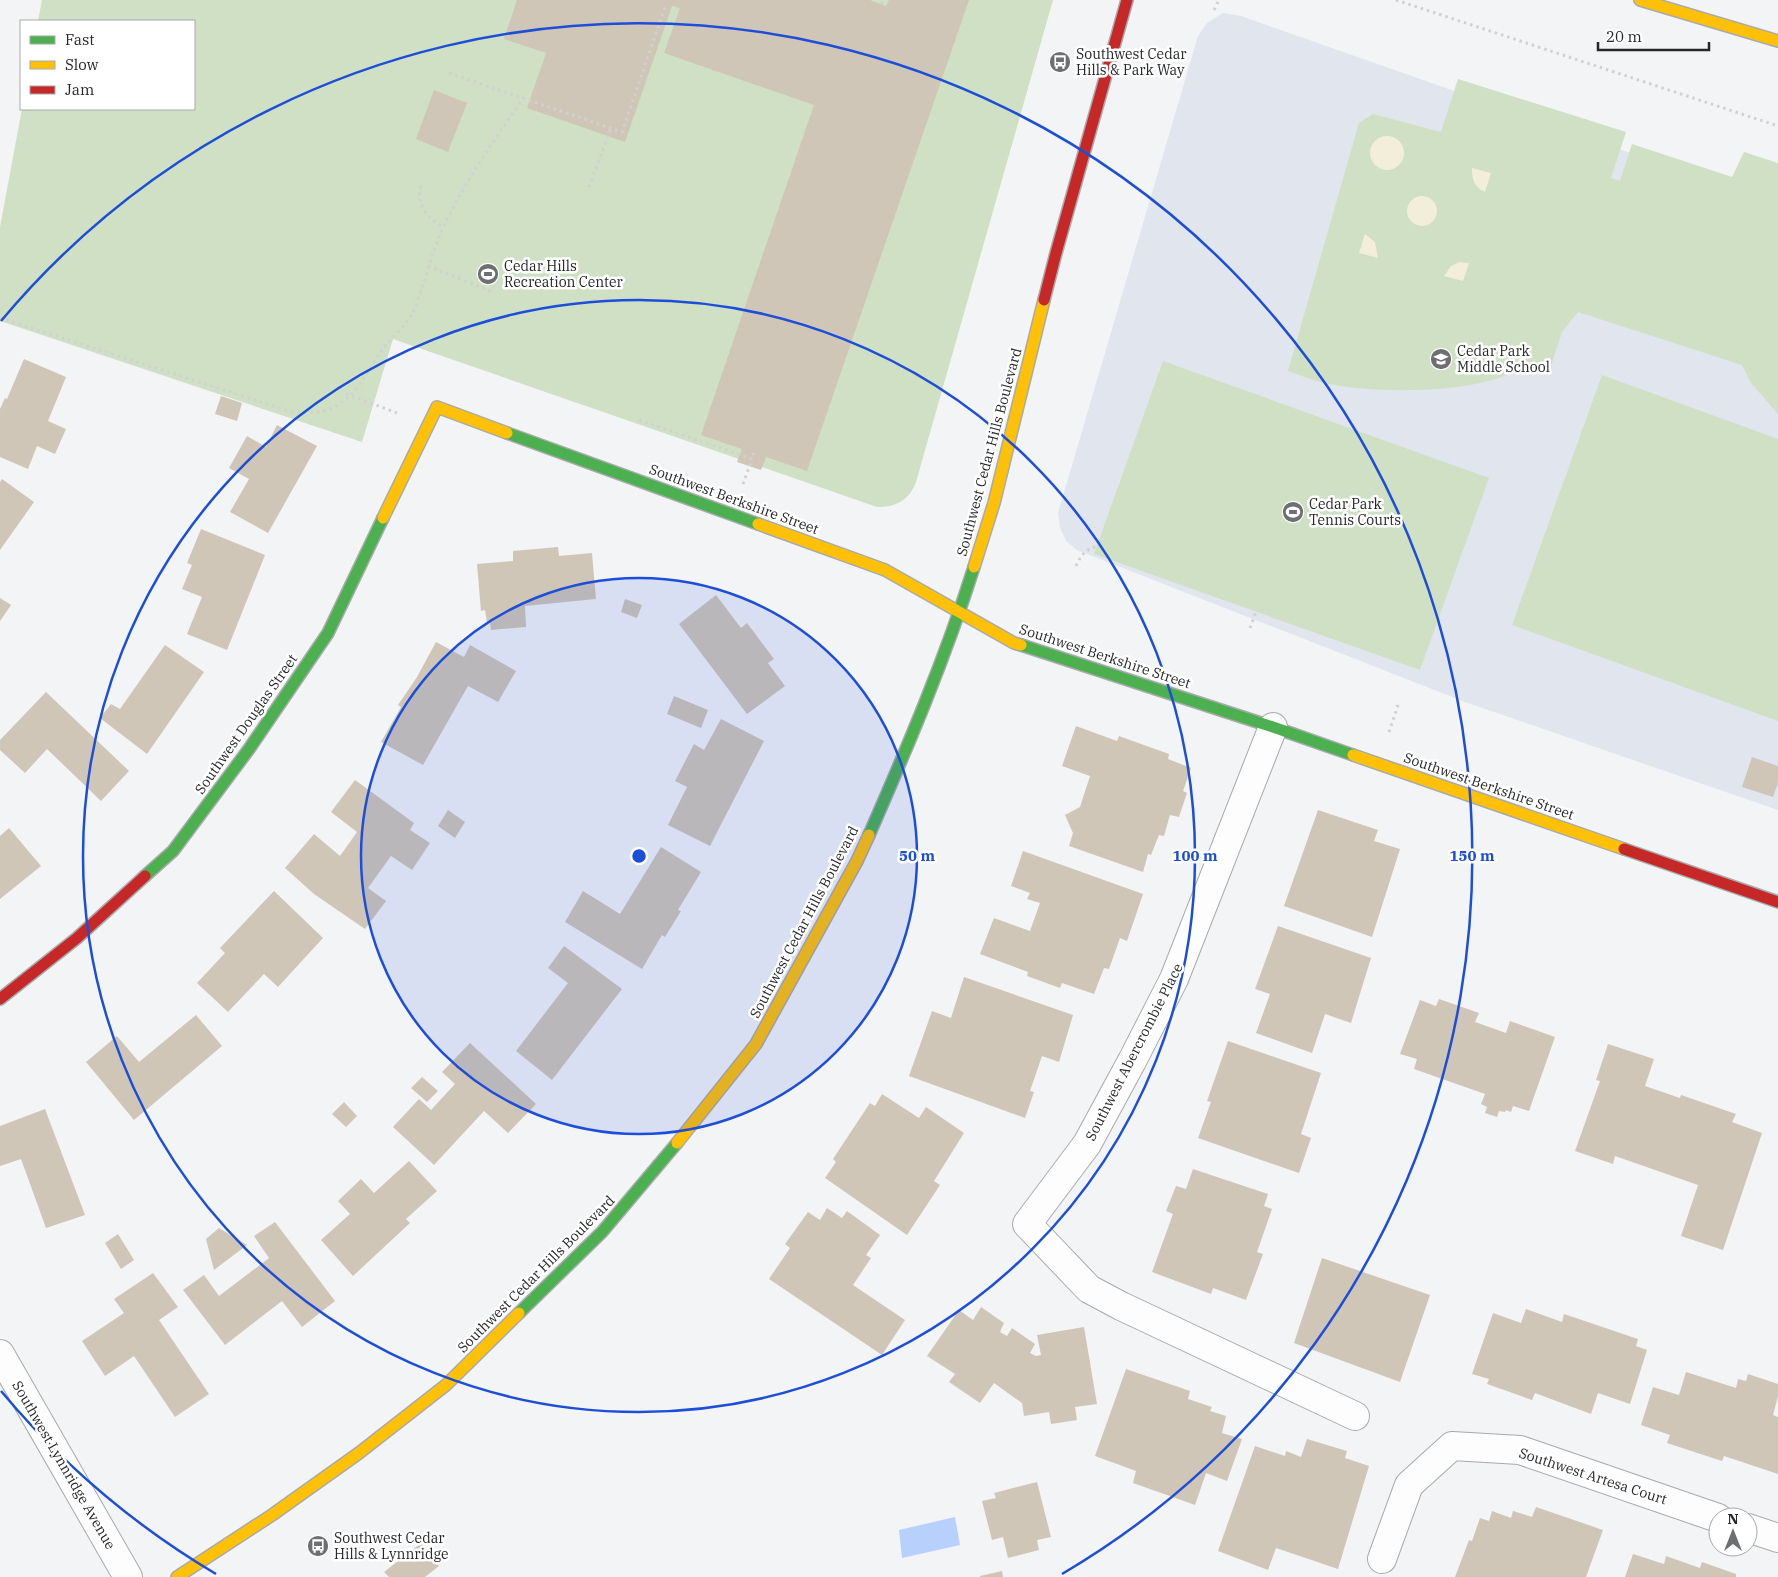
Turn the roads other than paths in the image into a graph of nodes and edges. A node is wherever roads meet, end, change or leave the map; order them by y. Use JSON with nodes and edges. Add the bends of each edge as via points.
{"nodes":[{"id":1,"x":1127,"y":0,"type":"edge"},
{"id":2,"x":1640,"y":0,"type":"edge"},
{"id":3,"x":1778,"y":42,"type":"edge"},
{"id":4,"x":437,"y":407,"type":"joint"},
{"id":5,"x":960,"y":612,"type":"junction"},
{"id":6,"x":1273,"y":727,"type":"junction"},
{"id":7,"x":1778,"y":902,"type":"edge"},
{"id":8,"x":0,"y":999,"type":"edge"},
{"id":9,"x":0,"y":1354,"type":"edge"},
{"id":10,"x":1355,"y":1416,"type":"dead end"},
{"id":11,"x":1708,"y":1515,"type":"edge"},
{"id":12,"x":1758,"y":1531,"type":"edge"},
{"id":13,"x":1778,"y":1538,"type":"edge"},
{"id":14,"x":1382,"y":1559,"type":"dead end"},
{"id":15,"x":128,"y":1577,"type":"edge"},
{"id":16,"x":177,"y":1577,"type":"edge"}],
"edges":[{"from":1,"to":5,"type":"street","name":"Southwest Cedar Hills Boulevard","via":[[1056,253],[994,503]]},
{"from":2,"to":3,"type":"street"},
{"from":4,"to":5,"type":"street","name":"Southwest Berkshire Street","via":[[885,570]]},
{"from":4,"to":8,"type":"street","name":"Southwest Douglas Street","via":[[328,633],[250,749],[173,850],[77,938]]},
{"from":5,"to":6,"type":"street","name":"Southwest Berkshire Street","via":[[1014,643]]},
{"from":5,"to":16,"type":"street","name":"Southwest Cedar Hills Boulevard","via":[[919,721],[857,861],[756,1044],[679,1141],[602,1232],[446,1385],[359,1453]]},
{"from":6,"to":7,"type":"street","name":"Southwest Berkshire Street"},
{"from":6,"to":10,"type":"street","name":"Southwest Abercrombie Place","via":[[1174,979],[1087,1144],[1028,1224],[1089,1289]]},
{"from":9,"to":15,"type":"street","name":"Southwest Lynnridge Avenue"},
{"from":11,"to":14,"type":"street","name":"Southwest Artesa Court","via":[[1520,1450],[1452,1446],[1409,1485]]},
{"from":12,"to":13,"type":"street"}]}
